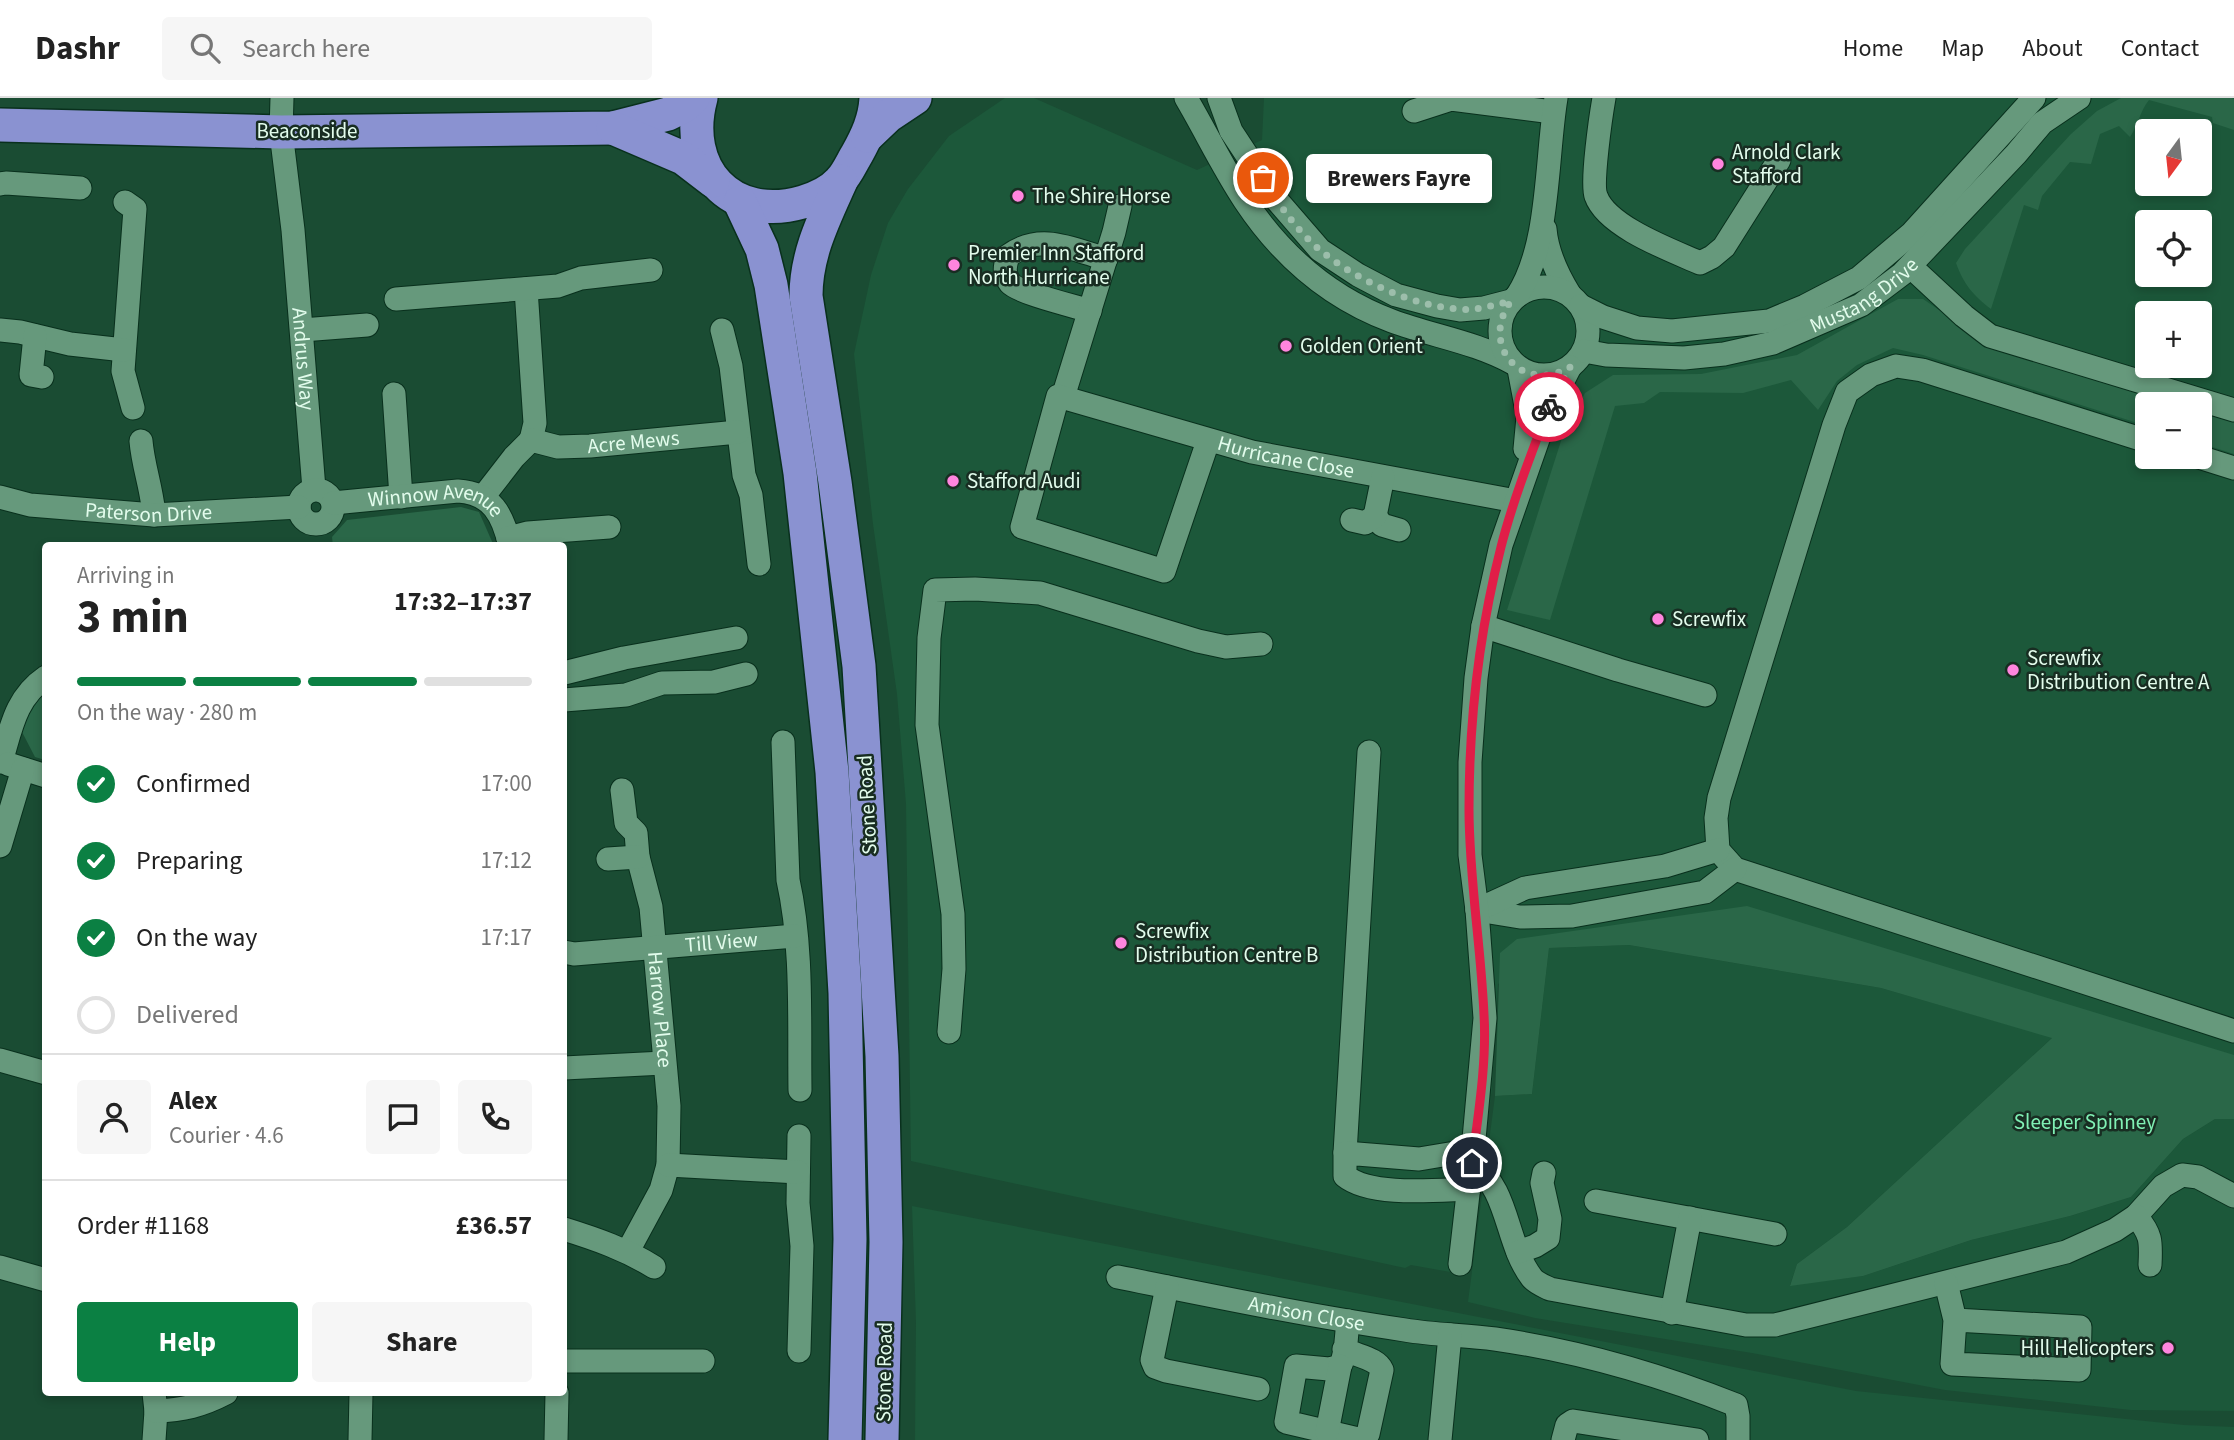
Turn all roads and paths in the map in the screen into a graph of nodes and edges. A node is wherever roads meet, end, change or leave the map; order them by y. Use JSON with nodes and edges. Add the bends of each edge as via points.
{"nodes":[{"id":1,"x":282,"y":98,"type":"edge"},
{"id":2,"x":693,"y":98,"type":"edge"},
{"id":3,"x":701,"y":98,"type":"edge"},
{"id":4,"x":876,"y":98,"type":"edge"},
{"id":5,"x":915,"y":98,"type":"edge"},
{"id":6,"x":1186,"y":98,"type":"edge"},
{"id":7,"x":1219,"y":98,"type":"edge"},
{"id":8,"x":1232,"y":98,"type":"edge"},
{"id":9,"x":1604,"y":98,"type":"edge"},
{"id":10,"x":2034,"y":98,"type":"edge"},
{"id":11,"x":2079,"y":98,"type":"edge"},
{"id":12,"x":1555,"y":105,"type":"edge"},
{"id":13,"x":1414,"y":111,"type":"dead end"},
{"id":14,"x":0,"y":125,"type":"edge"},
{"id":15,"x":613,"y":128,"type":"junction"},
{"id":16,"x":281,"y":132,"type":"junction"},
{"id":17,"x":867,"y":136,"type":"junction"},
{"id":18,"x":1251,"y":159,"type":"junction"},
{"id":19,"x":1779,"y":160,"type":"dead end"},
{"id":20,"x":841,"y":181,"type":"junction"},
{"id":21,"x":0,"y":184,"type":"edge"},
{"id":22,"x":80,"y":188,"type":"dead end"},
{"id":23,"x":728,"y":192,"type":"junction"},
{"id":24,"x":125,"y":202,"type":"dead end"},
{"id":25,"x":1120,"y":206,"type":"dead end"},
{"id":26,"x":1543,"y":211,"type":"junction"},
{"id":27,"x":1106,"y":259,"type":"junction"},
{"id":28,"x":1910,"y":266,"type":"junction"},
{"id":29,"x":651,"y":270,"type":"dead end"},
{"id":30,"x":526,"y":289,"type":"junction"},
{"id":31,"x":1514,"y":298,"type":"junction"},
{"id":32,"x":396,"y":299,"type":"dead end"},
{"id":33,"x":1575,"y":301,"type":"junction"},
{"id":34,"x":1090,"y":311,"type":"junction"},
{"id":35,"x":367,"y":325,"type":"dead end"},
{"id":36,"x":0,"y":330,"type":"edge"},
{"id":37,"x":302,"y":330,"type":"junction"},
{"id":38,"x":722,"y":330,"type":"dead end"},
{"id":39,"x":35,"y":336,"type":"junction"},
{"id":40,"x":1577,"y":359,"type":"junction"},
{"id":41,"x":123,"y":360,"type":"junction"},
{"id":42,"x":1516,"y":366,"type":"junction"},
{"id":43,"x":42,"y":377,"type":"dead end"},
{"id":44,"x":394,"y":394,"type":"dead end"},
{"id":45,"x":1061,"y":397,"type":"junction"},
{"id":46,"x":133,"y":408,"type":"dead end"},
{"id":47,"x":2234,"y":410,"type":"edge"},
{"id":48,"x":738,"y":432,"type":"junction"},
{"id":49,"x":2135,"y":437,"type":"edge"},
{"id":50,"x":531,"y":440,"type":"junction"},
{"id":51,"x":141,"y":441,"type":"dead end"},
{"id":52,"x":1208,"y":441,"type":"junction"},
{"id":53,"x":2212,"y":461,"type":"edge"},
{"id":54,"x":2234,"y":468,"type":"edge"},
{"id":55,"x":1382,"y":477,"type":"junction"},
{"id":56,"x":1519,"y":491,"type":"junction"},
{"id":57,"x":401,"y":496,"type":"junction"},
{"id":58,"x":483,"y":496,"type":"junction"},
{"id":59,"x":0,"y":497,"type":"edge"},
{"id":60,"x":306,"y":498,"type":"junction"},
{"id":61,"x":333,"y":503,"type":"junction"},
{"id":62,"x":154,"y":515,"type":"junction"},
{"id":63,"x":1375,"y":516,"type":"junction"},
{"id":64,"x":1352,"y":520,"type":"dead end"},
{"id":65,"x":609,"y":527,"type":"dead end"},
{"id":66,"x":1399,"y":530,"type":"dead end"},
{"id":67,"x":320,"y":535,"type":"edge"},
{"id":68,"x":509,"y":542,"type":"edge"},
{"id":69,"x":759,"y":564,"type":"dead end"},
{"id":70,"x":1483,"y":626,"type":"junction"},
{"id":71,"x":736,"y":638,"type":"dead end"},
{"id":72,"x":1261,"y":644,"type":"dead end"},
{"id":73,"x":567,"y":672,"type":"edge"},
{"id":74,"x":746,"y":674,"type":"dead end"},
{"id":75,"x":42,"y":680,"type":"edge"},
{"id":76,"x":1705,"y":695,"type":"dead end"},
{"id":77,"x":567,"y":700,"type":"edge"},
{"id":78,"x":783,"y":742,"type":"dead end"},
{"id":79,"x":1369,"y":752,"type":"dead end"},
{"id":80,"x":8,"y":764,"type":"edge"},
{"id":81,"x":42,"y":775,"type":"edge"},
{"id":82,"x":622,"y":790,"type":"dead end"},
{"id":83,"x":0,"y":846,"type":"edge"},
{"id":84,"x":1718,"y":850,"type":"junction"},
{"id":85,"x":638,"y":857,"type":"junction"},
{"id":86,"x":608,"y":859,"type":"dead end"},
{"id":87,"x":1735,"y":869,"type":"junction"},
{"id":88,"x":1477,"y":910,"type":"junction"},
{"id":89,"x":795,"y":936,"type":"junction"},
{"id":90,"x":654,"y":948,"type":"junction"},
{"id":91,"x":567,"y":953,"type":"edge"},
{"id":92,"x":2234,"y":1031,"type":"edge"},
{"id":93,"x":949,"y":1032,"type":"dead end"},
{"id":94,"x":0,"y":1059,"type":"edge"},
{"id":95,"x":664,"y":1063,"type":"junction"},
{"id":96,"x":567,"y":1068,"type":"edge"},
{"id":97,"x":42,"y":1072,"type":"edge"},
{"id":98,"x":800,"y":1090,"type":"dead end"},
{"id":99,"x":799,"y":1136,"type":"dead end"},
{"id":100,"x":1345,"y":1153,"type":"junction"},
{"id":101,"x":1473,"y":1157,"type":"junction"},
{"id":102,"x":668,"y":1165,"type":"junction"},
{"id":103,"x":798,"y":1172,"type":"junction"},
{"id":104,"x":1544,"y":1173,"type":"dead end"},
{"id":105,"x":1469,"y":1189,"type":"junction"},
{"id":106,"x":2234,"y":1196,"type":"edge"},
{"id":107,"x":1596,"y":1201,"type":"dead end"},
{"id":108,"x":2136,"y":1216,"type":"junction"},
{"id":109,"x":1690,"y":1218,"type":"junction"},
{"id":110,"x":567,"y":1229,"type":"edge"},
{"id":111,"x":1775,"y":1234,"type":"dead end"},
{"id":112,"x":628,"y":1251,"type":"junction"},
{"id":113,"x":1518,"y":1252,"type":"junction"},
{"id":114,"x":1460,"y":1264,"type":"dead end"},
{"id":115,"x":2150,"y":1265,"type":"dead end"},
{"id":116,"x":0,"y":1267,"type":"edge"},
{"id":117,"x":654,"y":1267,"type":"dead end"},
{"id":118,"x":1118,"y":1277,"type":"dead end"},
{"id":119,"x":42,"y":1279,"type":"edge"},
{"id":120,"x":1947,"y":1283,"type":"junction"},
{"id":121,"x":1167,"y":1287,"type":"junction"},
{"id":122,"x":1672,"y":1313,"type":"junction"},
{"id":123,"x":1955,"y":1320,"type":"junction"},
{"id":124,"x":1348,"y":1321,"type":"junction"},
{"id":125,"x":1450,"y":1335,"type":"junction"},
{"id":126,"x":799,"y":1351,"type":"dead end"},
{"id":127,"x":1342,"y":1357,"type":"junction"},
{"id":128,"x":567,"y":1361,"type":"edge"},
{"id":129,"x":703,"y":1361,"type":"dead end"},
{"id":130,"x":1258,"y":1389,"type":"dead end"},
{"id":131,"x":220,"y":1396,"type":"edge"},
{"id":132,"x":361,"y":1396,"type":"edge"},
{"id":133,"x":557,"y":1396,"type":"edge"},
{"id":134,"x":155,"y":1402,"type":"edge"},
{"id":135,"x":1327,"y":1432,"type":"junction"},
{"id":136,"x":154,"y":1440,"type":"edge"},
{"id":137,"x":360,"y":1440,"type":"edge"},
{"id":138,"x":556,"y":1440,"type":"edge"},
{"id":139,"x":845,"y":1440,"type":"edge"},
{"id":140,"x":882,"y":1440,"type":"edge"},
{"id":141,"x":1440,"y":1440,"type":"edge"},
{"id":142,"x":1563,"y":1440,"type":"edge"},
{"id":143,"x":1697,"y":1440,"type":"edge"},
{"id":144,"x":1738,"y":1440,"type":"edge"}],
"edges":[{"from":1,"to":16,"type":"street","name":"Andrus Way"},
{"from":2,"to":15,"type":"highway","name":"Beaconside","via":[[668,114]]},
{"from":3,"to":23,"type":"highway","name":"Stone Road","via":[[696,131],[701,156]]},
{"from":4,"to":17,"type":"highway"},
{"from":5,"to":17,"type":"highway"},
{"from":6,"to":42,"type":"street","via":[[1245,200],[1283,249],[1318,282],[1392,321],[1474,345]]},
{"from":7,"to":18,"type":"street","via":[[1231,131]]},
{"from":8,"to":18,"type":"street"},
{"from":9,"to":19,"type":"street","via":[[1595,179],[1600,204],[1608,215],[1652,243],[1700,263],[1724,247]]},
{"from":10,"to":33,"type":"street","name":"Mustang Drive","via":[[1912,233],[1859,278],[1805,306],[1769,321],[1672,331],[1637,328]]},
{"from":11,"to":28,"type":"street","name":"Mustang Drive","via":[[2042,123]]},
{"from":12,"to":13,"type":"street","via":[[1451,99]]},
{"from":12,"to":26,"type":"street"},
{"from":14,"to":16,"type":"highway","name":"Beaconside"},
{"from":15,"to":16,"type":"highway","name":"Beaconside"},
{"from":15,"to":23,"type":"highway","name":"Beaconside","via":[[683,158]]},
{"from":16,"to":37,"type":"street","name":"Andrus Way","via":[[303,230]]},
{"from":17,"to":20,"type":"highway","name":"Stone Road"},
{"from":18,"to":31,"type":"street","via":[[1295,224],[1320,250],[1357,275],[1396,295],[1460,310]]},
{"from":20,"to":23,"type":"highway","via":[[824,194],[790,206],[762,205]]},
{"from":20,"to":140,"type":"highway","name":"Stone Road","via":[[810,254],[806,296],[859,666],[882,1056],[886,1242]]},
{"from":21,"to":22,"type":"street"},
{"from":23,"to":139,"type":"highway","name":"Stone Road","via":[[762,249],[771,285],[800,473],[832,772],[845,993],[850,1212]]},
{"from":24,"to":41,"type":"street","via":[[135,209]]},
{"from":25,"to":27,"type":"street"},
{"from":26,"to":31,"type":"street","via":[[1533,265]]},
{"from":26,"to":33,"type":"street","via":[[1546,244]]},
{"from":27,"to":34,"type":"street"},
{"from":27,"to":34,"type":"street","via":[[1060,245],[1031,243],[1008,256],[1005,265],[1011,284]]},
{"from":28,"to":40,"type":"street","name":"Mustang Drive","via":[[1861,305],[1773,343],[1684,358],[1606,355]]},
{"from":28,"to":47,"type":"street","via":[[1990,336]]},
{"from":29,"to":30,"type":"street","via":[[605,266],[558,286]]},
{"from":30,"to":32,"type":"street"},
{"from":30,"to":50,"type":"street","via":[[535,423]]},
{"from":31,"to":33,"type":"street","via":[[1545,287],[1558,289]]},
{"from":31,"to":42,"type":"street","via":[[1500,321],[1499,336]]},
{"from":33,"to":40,"type":"street","via":[[1588,329]]},
{"from":34,"to":45,"type":"street"},
{"from":35,"to":37,"type":"street"},
{"from":36,"to":39,"type":"street"},
{"from":37,"to":60,"type":"street","name":"Andrus Way"},
{"from":38,"to":48,"type":"street"},
{"from":39,"to":41,"type":"street"},
{"from":39,"to":43,"type":"street","via":[[31,375]]},
{"from":40,"to":42,"type":"street","via":[[1553,375]]},
{"from":40,"to":56,"type":"street","via":[[1549,408]]},
{"from":41,"to":46,"type":"street"},
{"from":42,"to":56,"type":"street","via":[[1528,417]]},
{"from":44,"to":57,"type":"street"},
{"from":45,"to":52,"type":"street","name":"Hurricane Close"},
{"from":45,"to":52,"type":"street","via":[[1022,527],[1164,571]]},
{"from":48,"to":50,"type":"street","name":"Acre Mews","via":[[590,446],[558,447]]},
{"from":48,"to":69,"type":"street"},
{"from":49,"to":84,"type":"street","via":[[1922,370],[1896,366],[1871,375],[1847,392],[1719,798]]},
{"from":50,"to":58,"type":"street"},
{"from":51,"to":62,"type":"street"},
{"from":52,"to":55,"type":"street","name":"Hurricane Close"},
{"from":53,"to":54,"type":"street"},
{"from":55,"to":56,"type":"street","name":"Hurricane Close"},
{"from":55,"to":63,"type":"street"},
{"from":56,"to":70,"type":"street"},
{"from":57,"to":58,"type":"street","name":"Winnow Avenue","via":[[458,491]]},
{"from":57,"to":61,"type":"street","name":"Winnow Avenue"},
{"from":58,"to":68,"type":"street","name":"Winnow Avenue","via":[[495,507]]},
{"from":59,"to":62,"type":"street","name":"Paterson Drive","via":[[30,505]]},
{"from":60,"to":61,"type":"street","via":[[325,492]]},
{"from":60,"to":62,"type":"street","name":"Paterson Drive"},
{"from":60,"to":67,"type":"street","via":[[300,513]]},
{"from":61,"to":67,"type":"street"},
{"from":63,"to":64,"type":"street","via":[[1365,523]]},
{"from":63,"to":66,"type":"street","via":[[1382,525]]},
{"from":65,"to":68,"type":"street","via":[[528,533]]},
{"from":70,"to":76,"type":"street"},
{"from":70,"to":88,"type":"street","via":[[1469,786]]},
{"from":71,"to":73,"type":"street"},
{"from":72,"to":93,"type":"street","via":[[1226,646],[1198,641],[1040,593],[935,590],[927,725],[953,914]]},
{"from":74,"to":77,"type":"street","via":[[714,682],[662,684],[626,695]]},
{"from":75,"to":80,"type":"street","via":[[19,705]]},
{"from":78,"to":89,"type":"street","via":[[788,880]]},
{"from":79,"to":100,"type":"street"},
{"from":80,"to":81,"type":"street"},
{"from":80,"to":83,"type":"street"},
{"from":82,"to":85,"type":"street","name":"Harrow Place","via":[[626,822],[636,833]]},
{"from":84,"to":87,"type":"street"},
{"from":84,"to":88,"type":"street","via":[[1665,866],[1525,888]]},
{"from":85,"to":86,"type":"street"},
{"from":85,"to":90,"type":"street","name":"Harrow Place","via":[[651,907]]},
{"from":87,"to":88,"type":"street","via":[[1705,892],[1572,916],[1521,917]]},
{"from":87,"to":92,"type":"street"},
{"from":88,"to":101,"type":"street","via":[[1485,1018]]},
{"from":89,"to":90,"type":"street","name":"Till View"},
{"from":89,"to":98,"type":"street"},
{"from":90,"to":91,"type":"street","name":"Till View"},
{"from":90,"to":95,"type":"street","name":"Harrow Place"},
{"from":94,"to":97,"type":"street"},
{"from":95,"to":96,"type":"street"},
{"from":95,"to":102,"type":"street","name":"Harrow Place"},
{"from":99,"to":103,"type":"street"},
{"from":100,"to":101,"type":"street","via":[[1419,1159]]},
{"from":100,"to":105,"type":"street","via":[[1345,1176],[1355,1184],[1416,1191]]},
{"from":101,"to":105,"type":"street"},
{"from":101,"to":113,"type":"street","via":[[1500,1200]]},
{"from":102,"to":103,"type":"street"},
{"from":102,"to":112,"type":"street","name":"Harrow Place","via":[[661,1190]]},
{"from":103,"to":126,"type":"street","via":[[802,1246]]},
{"from":104,"to":113,"type":"street","via":[[1548,1238]]},
{"from":105,"to":114,"type":"street"},
{"from":106,"to":108,"type":"street","via":[[2198,1177],[2182,1175],[2163,1186]]},
{"from":107,"to":109,"type":"street"},
{"from":108,"to":115,"type":"street","via":[[2151,1241]]},
{"from":108,"to":120,"type":"street","via":[[2099,1239],[2066,1252]]},
{"from":109,"to":111,"type":"street"},
{"from":109,"to":122,"type":"street"},
{"from":110,"to":112,"type":"street"},
{"from":112,"to":117,"type":"street"},
{"from":113,"to":122,"type":"street","via":[[1533,1280],[1550,1289]]},
{"from":116,"to":119,"type":"street"},
{"from":118,"to":121,"type":"street","name":"Amison Close"},
{"from":120,"to":122,"type":"street","via":[[1775,1325]]},
{"from":120,"to":123,"type":"street"},
{"from":121,"to":124,"type":"street","name":"Amison Close"},
{"from":121,"to":130,"type":"street","via":[[1152,1360],[1155,1367]]},
{"from":123,"to":123,"type":"street","via":[[2080,1327],[2080,1370],[1952,1364]]},
{"from":124,"to":125,"type":"street","name":"Amison Close"},
{"from":124,"to":127,"type":"street"},
{"from":125,"to":141,"type":"street"},
{"from":125,"to":144,"type":"street","name":"Amison Close","via":[[1572,1352],[1690,1387],[1736,1405]]},
{"from":127,"to":135,"type":"street"},
{"from":127,"to":135,"type":"street","via":[[1329,1369],[1301,1365],[1294,1371],[1286,1422]]},
{"from":127,"to":135,"type":"street","via":[[1376,1361],[1382,1370],[1368,1434],[1363,1439]]},
{"from":128,"to":129,"type":"street"},
{"from":131,"to":134,"type":"street","via":[[204,1405],[175,1410]]},
{"from":132,"to":137,"type":"street"},
{"from":133,"to":138,"type":"street"},
{"from":134,"to":136,"type":"street"},
{"from":142,"to":143,"type":"street","via":[[1573,1421]]}]}
